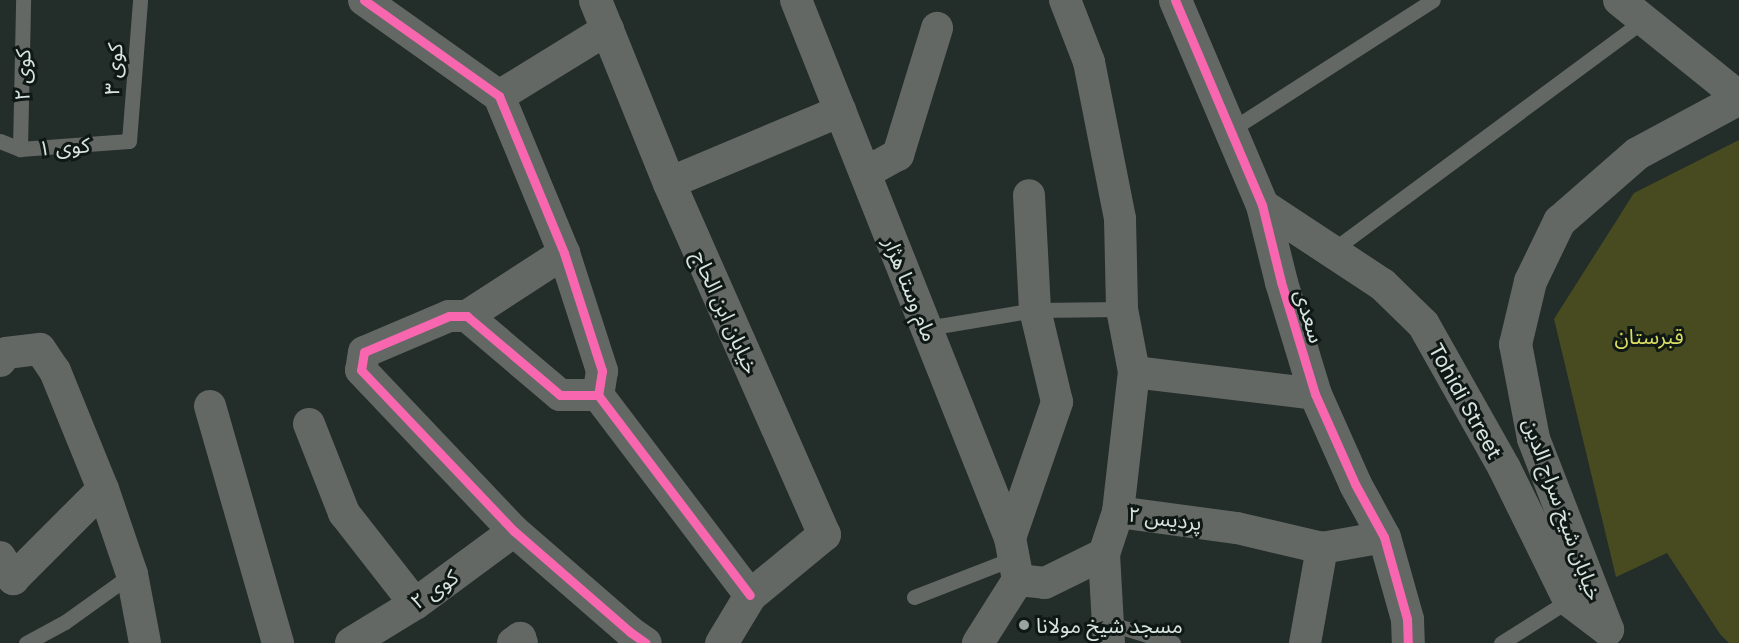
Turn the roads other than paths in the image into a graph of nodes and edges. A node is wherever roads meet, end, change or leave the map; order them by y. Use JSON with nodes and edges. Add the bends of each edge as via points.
{"nodes":[{"id":1,"x":23,"y":0,"type":"edge"},
{"id":2,"x":140,"y":0,"type":"edge"},
{"id":3,"x":364,"y":0,"type":"edge"},
{"id":4,"x":595,"y":0,"type":"edge"},
{"id":5,"x":796,"y":0,"type":"edge"},
{"id":6,"x":1065,"y":0,"type":"edge"},
{"id":7,"x":1174,"y":0,"type":"edge"},
{"id":8,"x":1433,"y":0,"type":"edge"},
{"id":9,"x":1619,"y":0,"type":"edge"},
{"id":10,"x":1645,"y":19,"type":"junction"},
{"id":11,"x":937,"y":28,"type":"dead end"},
{"id":12,"x":608,"y":30,"type":"junction"},
{"id":13,"x":499,"y":96,"type":"junction"},
{"id":14,"x":1739,"y":97,"type":"edge"},
{"id":15,"x":840,"y":111,"type":"junction"},
{"id":16,"x":1229,"y":130,"type":"junction"},
{"id":17,"x":0,"y":141,"type":"edge"},
{"id":18,"x":129,"y":141,"type":"joint"},
{"id":19,"x":20,"y":149,"type":"junction"},
{"id":20,"x":865,"y":173,"type":"junction"},
{"id":21,"x":669,"y":183,"type":"junction"},
{"id":22,"x":1029,"y":195,"type":"dead end"},
{"id":23,"x":1262,"y":205,"type":"junction"},
{"id":24,"x":1332,"y":250,"type":"junction"},
{"id":25,"x":564,"y":254,"type":"junction"},
{"id":26,"x":1122,"y":309,"type":"junction"},
{"id":27,"x":1035,"y":310,"type":"junction"},
{"id":28,"x":467,"y":316,"type":"junction"},
{"id":29,"x":927,"y":328,"type":"junction"},
{"id":30,"x":2,"y":354,"type":"edge"},
{"id":31,"x":1134,"y":372,"type":"junction"},
{"id":32,"x":1315,"y":394,"type":"junction"},
{"id":33,"x":598,"y":395,"type":"junction"},
{"id":34,"x":210,"y":406,"type":"dead end"},
{"id":35,"x":309,"y":424,"type":"dead end"},
{"id":36,"x":103,"y":489,"type":"junction"},
{"id":37,"x":1118,"y":512,"type":"junction"},
{"id":38,"x":514,"y":531,"type":"junction"},
{"id":39,"x":1384,"y":537,"type":"junction"},
{"id":40,"x":1322,"y":548,"type":"junction"},
{"id":41,"x":1104,"y":554,"type":"junction"},
{"id":42,"x":0,"y":557,"type":"edge"},
{"id":43,"x":1014,"y":559,"type":"junction"},
{"id":44,"x":132,"y":574,"type":"junction"},
{"id":45,"x":750,"y":595,"type":"junction"},
{"id":46,"x":914,"y":597,"type":"dead end"},
{"id":47,"x":1569,"y":600,"type":"junction"},
{"id":48,"x":415,"y":604,"type":"junction"},
{"id":49,"x":1109,"y":633,"type":"edge"},
{"id":50,"x":1612,"y":636,"type":"edge"},
{"id":51,"x":635,"y":639,"type":"edge"},
{"id":52,"x":26,"y":643,"type":"edge"},
{"id":53,"x":145,"y":643,"type":"edge"},
{"id":54,"x":278,"y":643,"type":"edge"},
{"id":55,"x":351,"y":643,"type":"edge"},
{"id":56,"x":513,"y":643,"type":"edge"},
{"id":57,"x":522,"y":643,"type":"edge"},
{"id":58,"x":721,"y":643,"type":"edge"},
{"id":59,"x":978,"y":643,"type":"edge"},
{"id":60,"x":1173,"y":643,"type":"edge"},
{"id":61,"x":1305,"y":643,"type":"edge"},
{"id":62,"x":1408,"y":643,"type":"edge"},
{"id":63,"x":1501,"y":643,"type":"edge"}],
"edges":[{"from":1,"to":19,"type":"lane","name":"کوی ۲"},
{"from":2,"to":18,"type":"lane","name":"کوی ۳"},
{"from":3,"to":13,"type":"street"},
{"from":4,"to":12,"type":"street","name":"خیابان ابن الحاج"},
{"from":5,"to":15,"type":"street","name":"مام وستا هژار"},
{"from":6,"to":26,"type":"street","via":[[1089,62],[1120,219]]},
{"from":7,"to":16,"type":"street","name":"سعدی"},
{"from":8,"to":16,"type":"lane"},
{"from":9,"to":10,"type":"street"},
{"from":10,"to":14,"type":"street"},
{"from":10,"to":24,"type":"lane"},
{"from":11,"to":20,"type":"street","via":[[898,155]]},
{"from":12,"to":13,"type":"street"},
{"from":12,"to":21,"type":"street","name":"خیابان ابن الحاج"},
{"from":13,"to":25,"type":"street"},
{"from":14,"to":50,"type":"street","name":"خیابان شیخ سراج الدین","via":[[1637,153],[1560,221],[1530,281],[1517,334],[1515,344],[1533,438]]},
{"from":15,"to":20,"type":"street","name":"مام وستا هژار"},
{"from":15,"to":21,"type":"street"},
{"from":16,"to":23,"type":"street","name":"سعدی"},
{"from":17,"to":19,"type":"lane","name":"کوی ۱"},
{"from":18,"to":19,"type":"lane","name":"کوی ۱"},
{"from":20,"to":29,"type":"street","name":"مام وستا هژار"},
{"from":21,"to":45,"type":"street","name":"خیابان ابن الحاج","via":[[824,534]]},
{"from":22,"to":27,"type":"street"},
{"from":23,"to":24,"type":"street","name":"Tohidi Street"},
{"from":23,"to":32,"type":"street","name":"سعدی"},
{"from":24,"to":47,"type":"street","name":"Tohidi Street","via":[[1382,284],[1423,324],[1504,468]]},
{"from":25,"to":28,"type":"street"},
{"from":25,"to":33,"type":"street","via":[[602,371]]},
{"from":26,"to":27,"type":"lane"},
{"from":26,"to":31,"type":"street"},
{"from":27,"to":29,"type":"lane"},
{"from":27,"to":43,"type":"street","via":[[1057,402]]},
{"from":28,"to":33,"type":"street","via":[[560,395]]},
{"from":28,"to":38,"type":"street","via":[[449,316],[364,352],[361,370]]},
{"from":29,"to":43,"type":"street","name":"مام وستا هژار"},
{"from":30,"to":36,"type":"street","via":[[40,349],[55,371]]},
{"from":31,"to":32,"type":"street"},
{"from":31,"to":37,"type":"street"},
{"from":32,"to":39,"type":"street","name":"سعدی","via":[[1355,484]]},
{"from":33,"to":45,"type":"street"},
{"from":34,"to":54,"type":"street"},
{"from":35,"to":48,"type":"street","via":[[344,513]]},
{"from":36,"to":42,"type":"street","via":[[13,579]]},
{"from":36,"to":44,"type":"street"},
{"from":37,"to":40,"type":"street","name":"پردیس ۲","via":[[1237,528]]},
{"from":37,"to":41,"type":"street","name":"پردیس ۲"},
{"from":38,"to":48,"type":"street","name":"کوی ۲"},
{"from":38,"to":51,"type":"street"},
{"from":39,"to":40,"type":"street","name":"پردیس ۲"},
{"from":39,"to":62,"type":"street","name":"سعدی","via":[[1407,620]]},
{"from":40,"to":61,"type":"street"},
{"from":41,"to":43,"type":"street","via":[[1045,583]]},
{"from":41,"to":49,"type":"street"},
{"from":43,"to":46,"type":"lane"},
{"from":43,"to":59,"type":"street"},
{"from":44,"to":52,"type":"lane","via":[[65,622]]},
{"from":44,"to":53,"type":"street"},
{"from":45,"to":58,"type":"street"},
{"from":47,"to":50,"type":"street","name":"Tohidi Street"},
{"from":47,"to":63,"type":"lane"},
{"from":48,"to":55,"type":"street","name":"کوی ۲"},
{"from":49,"to":60,"type":"lane"},
{"from":56,"to":57,"type":"street","via":[[520,638]]}]}
